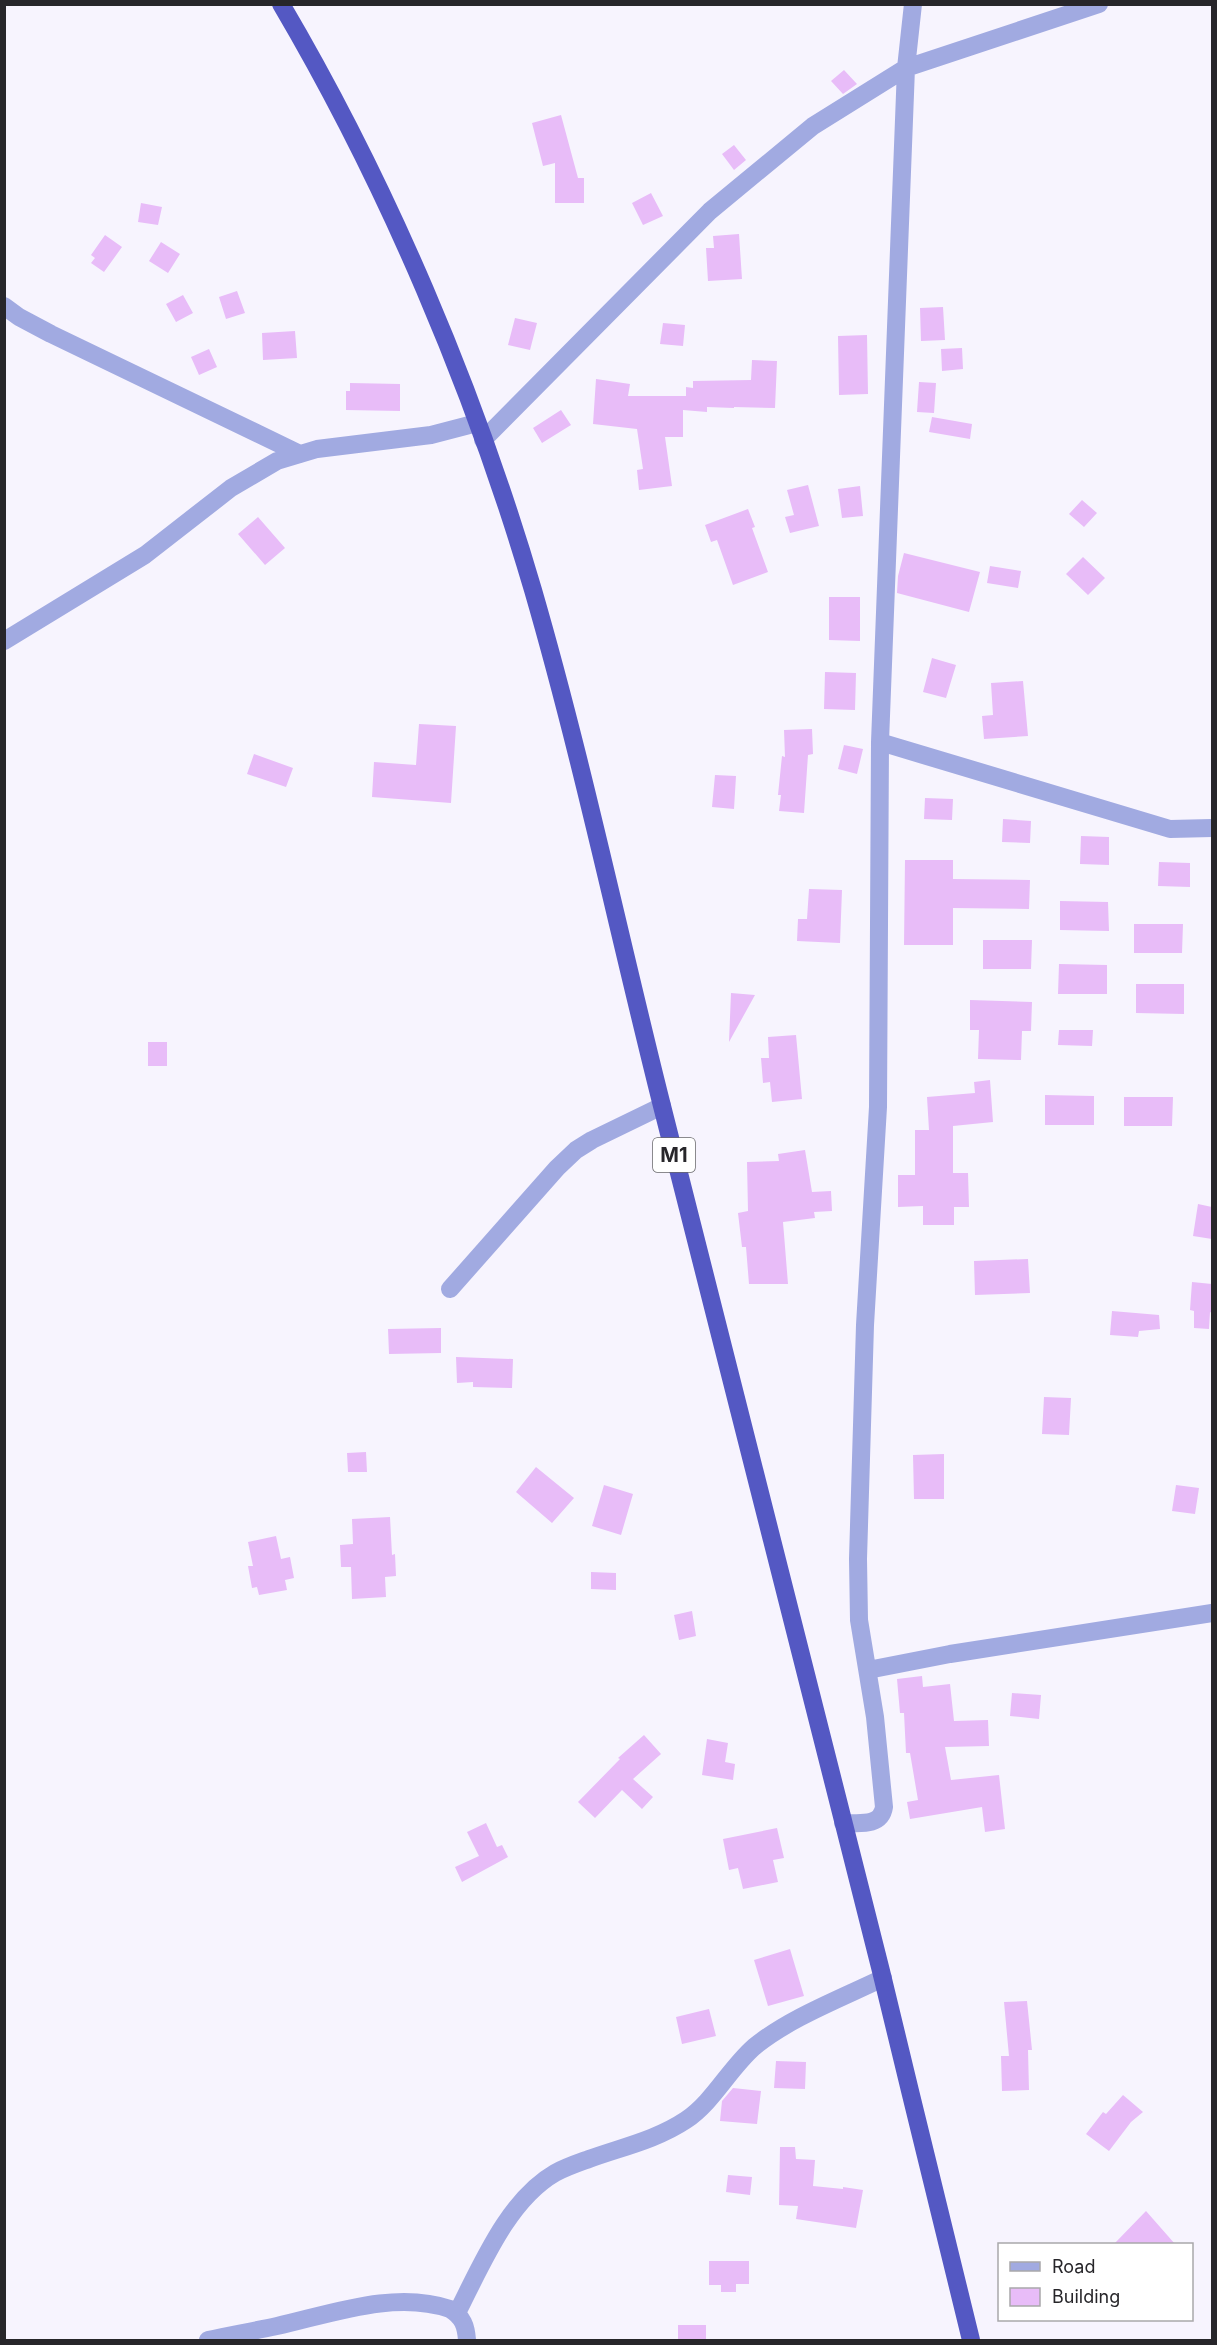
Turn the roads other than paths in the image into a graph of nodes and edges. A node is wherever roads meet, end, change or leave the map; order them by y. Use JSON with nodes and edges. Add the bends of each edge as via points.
{"nodes":[{"id":1,"x":281,"y":4,"type":"edge"},
{"id":2,"x":913,"y":4,"type":"edge"},
{"id":3,"x":1099,"y":4,"type":"edge"},
{"id":4,"x":906,"y":68,"type":"junction"},
{"id":5,"x":4,"y":306,"type":"edge"},
{"id":6,"x":477,"y":423,"type":"junction"},
{"id":7,"x":483,"y":440,"type":"junction"},
{"id":8,"x":300,"y":454,"type":"junction"},
{"id":9,"x":4,"y":641,"type":"edge"},
{"id":10,"x":880,"y":742,"type":"junction"},
{"id":11,"x":1212,"y":828,"type":"edge"},
{"id":12,"x":662,"y":1106,"type":"junction"},
{"id":13,"x":450,"y":1289,"type":"dead end"},
{"id":14,"x":1212,"y":1613,"type":"edge"},
{"id":15,"x":868,"y":1670,"type":"junction"},
{"id":16,"x":843,"y":1823,"type":"junction"},
{"id":17,"x":882,"y":1978,"type":"junction"},
{"id":18,"x":457,"y":2313,"type":"junction"},
{"id":19,"x":208,"y":2340,"type":"edge"},
{"id":20,"x":467,"y":2340,"type":"edge"},
{"id":21,"x":971,"y":2340,"type":"edge"}],
"edges":[{"from":1,"to":6,"type":"highway","number":"M1","via":[[324,78],[387,205]]},
{"from":2,"to":4,"type":"street"},
{"from":3,"to":4,"type":"street"},
{"from":4,"to":7,"type":"street","via":[[813,126],[710,211]]},
{"from":4,"to":10,"type":"street"},
{"from":5,"to":8,"type":"street","via":[[51,334]]},
{"from":6,"to":7,"type":"highway","number":"M1"},
{"from":6,"to":8,"type":"street","via":[[431,435]]},
{"from":7,"to":12,"type":"highway","number":"M1","via":[[532,586],[575,745]]},
{"from":8,"to":9,"type":"street","via":[[277,461],[231,488],[145,555]]},
{"from":10,"to":11,"type":"street","via":[[1170,829]]},
{"from":10,"to":15,"type":"street","via":[[878,1107],[865,1325],[858,1559],[859,1620]]},
{"from":12,"to":13,"type":"street","via":[[576,1150]]},
{"from":12,"to":16,"type":"highway","number":"M1"},
{"from":14,"to":15,"type":"street"},
{"from":15,"to":16,"type":"street","via":[[884,1810],[875,1821]]},
{"from":16,"to":17,"type":"highway","number":"M1"},
{"from":17,"to":18,"type":"street","via":[[782,2028],[757,2045],[697,2112],[677,2126],[556,2173],[535,2188],[502,2229]]},
{"from":17,"to":21,"type":"highway","number":"M1"},
{"from":18,"to":19,"type":"street","via":[[444,2307],[374,2304]]},
{"from":18,"to":20,"type":"street","via":[[465,2323]]}]}
